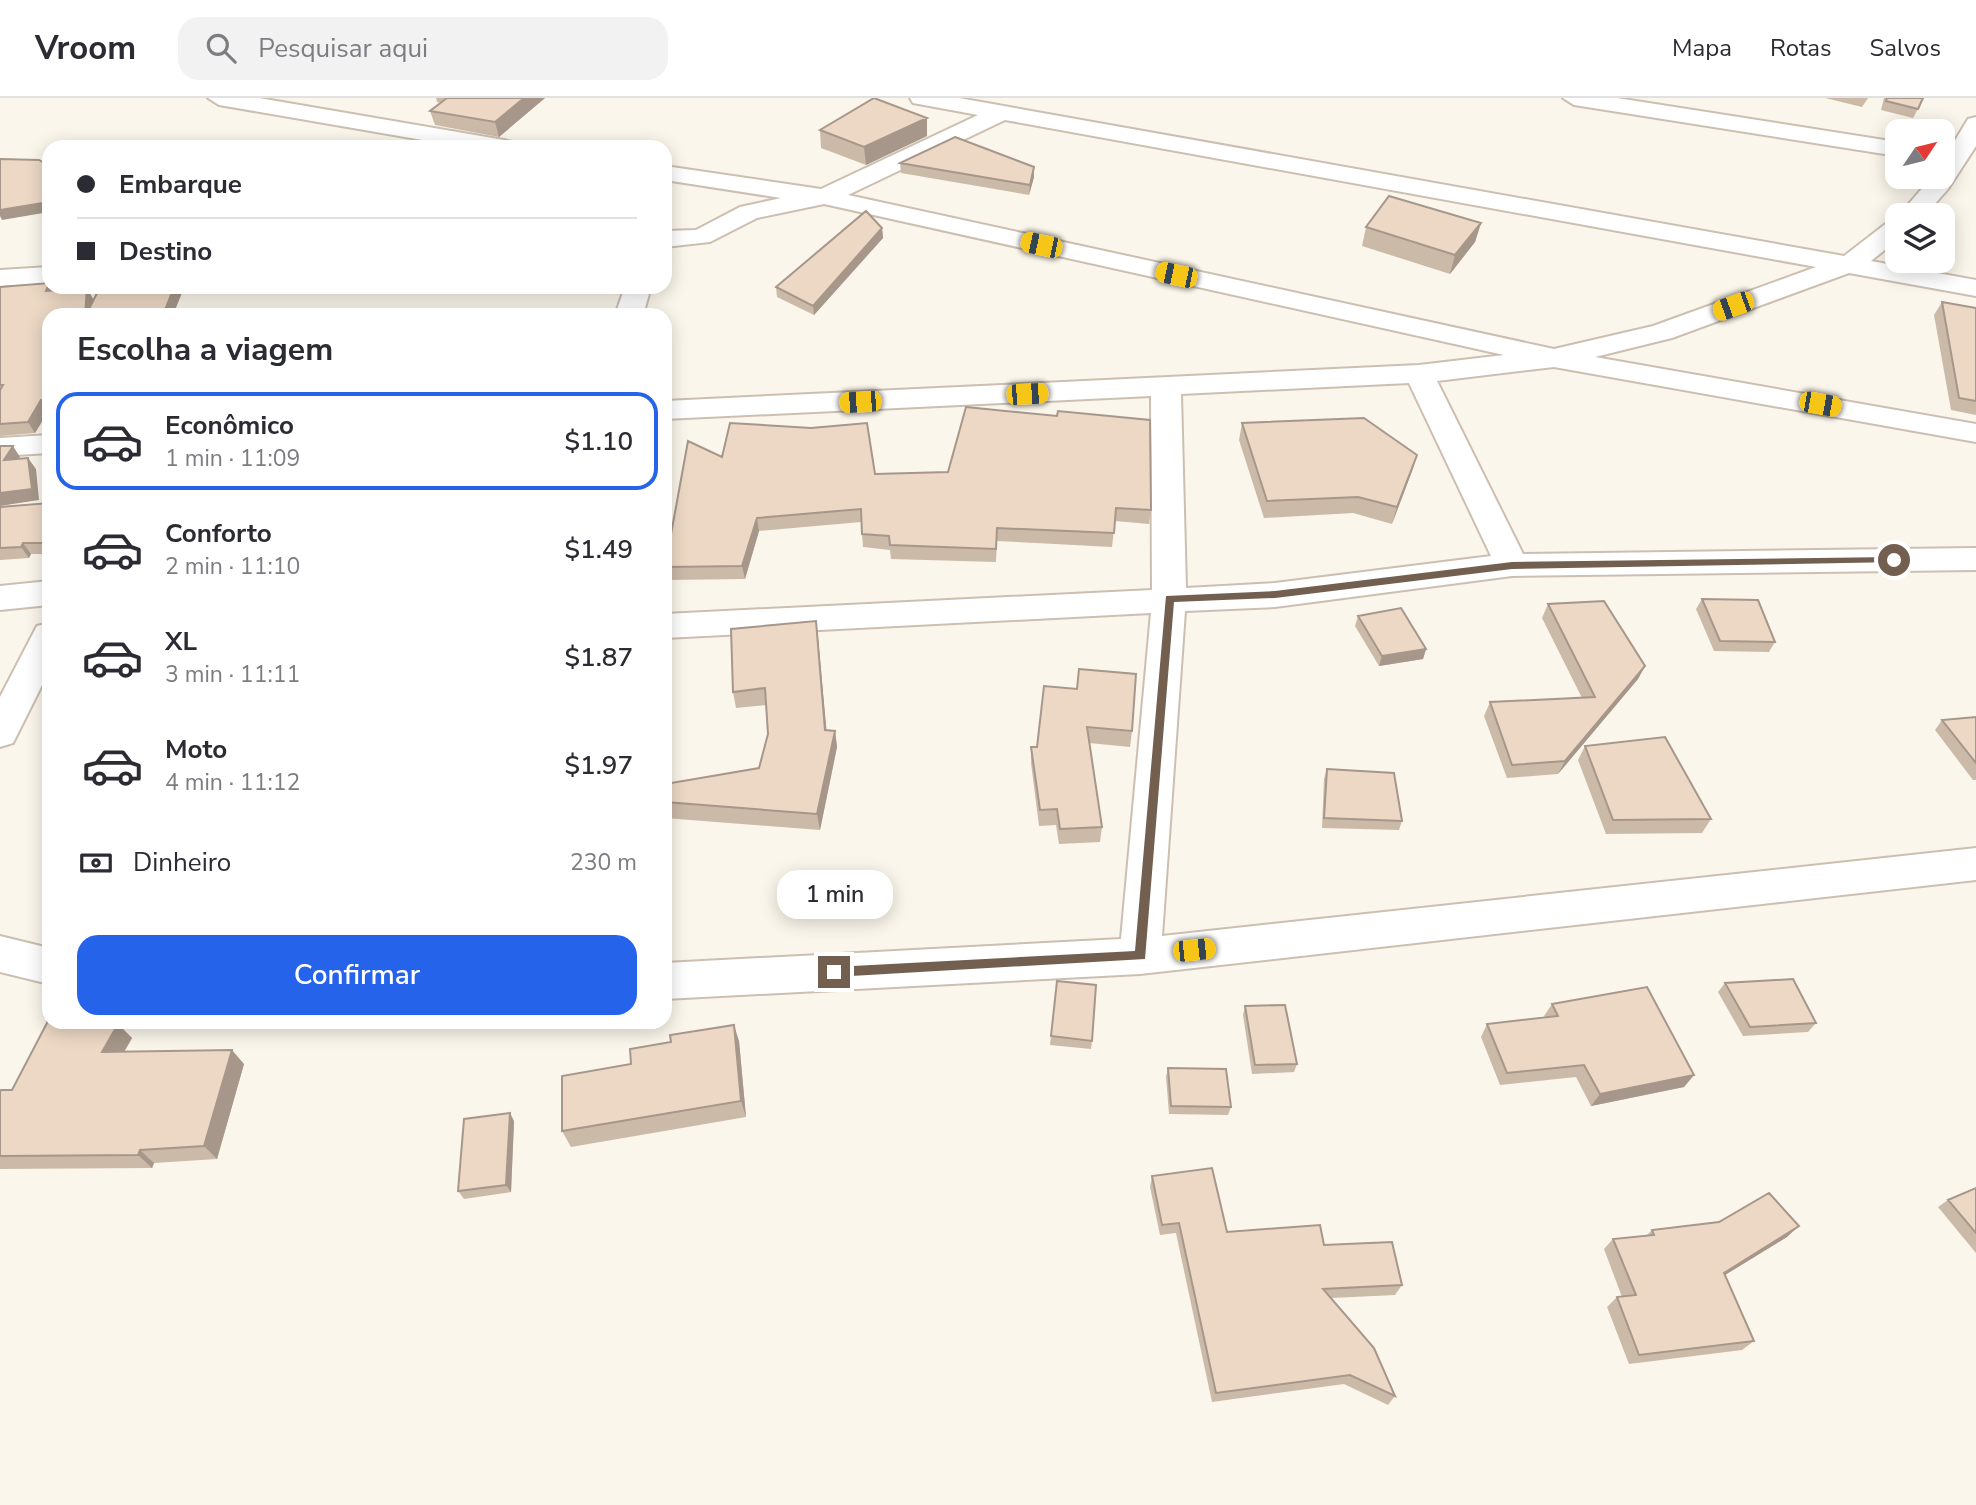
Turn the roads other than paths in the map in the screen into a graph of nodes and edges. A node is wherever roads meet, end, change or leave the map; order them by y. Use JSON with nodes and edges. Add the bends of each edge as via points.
{"nodes":[{"id":1,"x":219,"y":98,"type":"edge"},
{"id":2,"x":1574,"y":98,"type":"edge"},
{"id":3,"x":938,"y":99,"type":"edge"},
{"id":4,"x":1001,"y":113,"type":"junction"},
{"id":5,"x":1976,"y":124,"type":"edge"},
{"id":6,"x":463,"y":140,"type":"edge"},
{"id":7,"x":1885,"y":147,"type":"edge"},
{"id":8,"x":1959,"y":159,"type":"edge"},
{"id":9,"x":672,"y":174,"type":"edge"},
{"id":10,"x":824,"y":197,"type":"junction"},
{"id":11,"x":1924,"y":203,"type":"edge"},
{"id":12,"x":1885,"y":237,"type":"edge"},
{"id":13,"x":672,"y":239,"type":"edge"},
{"id":14,"x":1852,"y":263,"type":"junction"},
{"id":15,"x":42,"y":275,"type":"edge"},
{"id":16,"x":0,"y":278,"type":"edge"},
{"id":17,"x":1976,"y":288,"type":"edge"},
{"id":18,"x":1554,"y":358,"type":"junction"},
{"id":19,"x":1419,"y":374,"type":"junction"},
{"id":20,"x":1166,"y":388,"type":"junction"},
{"id":21,"x":672,"y":410,"type":"edge"},
{"id":22,"x":1976,"y":433,"type":"edge"},
{"id":23,"x":42,"y":444,"type":"edge"},
{"id":24,"x":0,"y":447,"type":"edge"},
{"id":25,"x":1976,"y":559,"type":"edge"},
{"id":26,"x":1512,"y":565,"type":"junction"},
{"id":27,"x":42,"y":594,"type":"edge"},
{"id":28,"x":0,"y":598,"type":"edge"},
{"id":29,"x":1169,"y":599,"type":"junction"},
{"id":30,"x":672,"y":626,"type":"edge"},
{"id":31,"x":42,"y":664,"type":"edge"},
{"id":32,"x":36,"y":688,"type":"edge"},
{"id":33,"x":0,"y":733,"type":"edge"},
{"id":34,"x":1976,"y":864,"type":"edge"},
{"id":35,"x":0,"y":954,"type":"edge"},
{"id":36,"x":1140,"y":956,"type":"junction"},
{"id":37,"x":42,"y":964,"type":"edge"},
{"id":38,"x":672,"y":981,"type":"edge"}],
"edges":[{"from":1,"to":6,"type":"street"},
{"from":2,"to":7,"type":"street"},
{"from":3,"to":4,"type":"street"},
{"from":4,"to":10,"type":"street"},
{"from":4,"to":14,"type":"street"},
{"from":5,"to":8,"type":"street"},
{"from":8,"to":11,"type":"street"},
{"from":9,"to":10,"type":"street"},
{"from":10,"to":13,"type":"street","via":[[749,212],[701,237]]},
{"from":10,"to":18,"type":"street"},
{"from":12,"to":14,"type":"street"},
{"from":14,"to":17,"type":"street"},
{"from":14,"to":18,"type":"street","via":[[1662,332]]},
{"from":15,"to":16,"type":"street"},
{"from":18,"to":19,"type":"street"},
{"from":18,"to":22,"type":"street"},
{"from":19,"to":20,"type":"street"},
{"from":19,"to":26,"type":"street"},
{"from":20,"to":21,"type":"street"},
{"from":20,"to":29,"type":"street"},
{"from":23,"to":24,"type":"street"},
{"from":25,"to":26,"type":"street"},
{"from":26,"to":29,"type":"street","via":[[1275,595]]},
{"from":27,"to":28,"type":"street"},
{"from":29,"to":30,"type":"street"},
{"from":29,"to":36,"type":"street"},
{"from":31,"to":32,"type":"street"},
{"from":32,"to":33,"type":"street"},
{"from":34,"to":36,"type":"street"},
{"from":35,"to":37,"type":"street"},
{"from":36,"to":38,"type":"street"}]}
